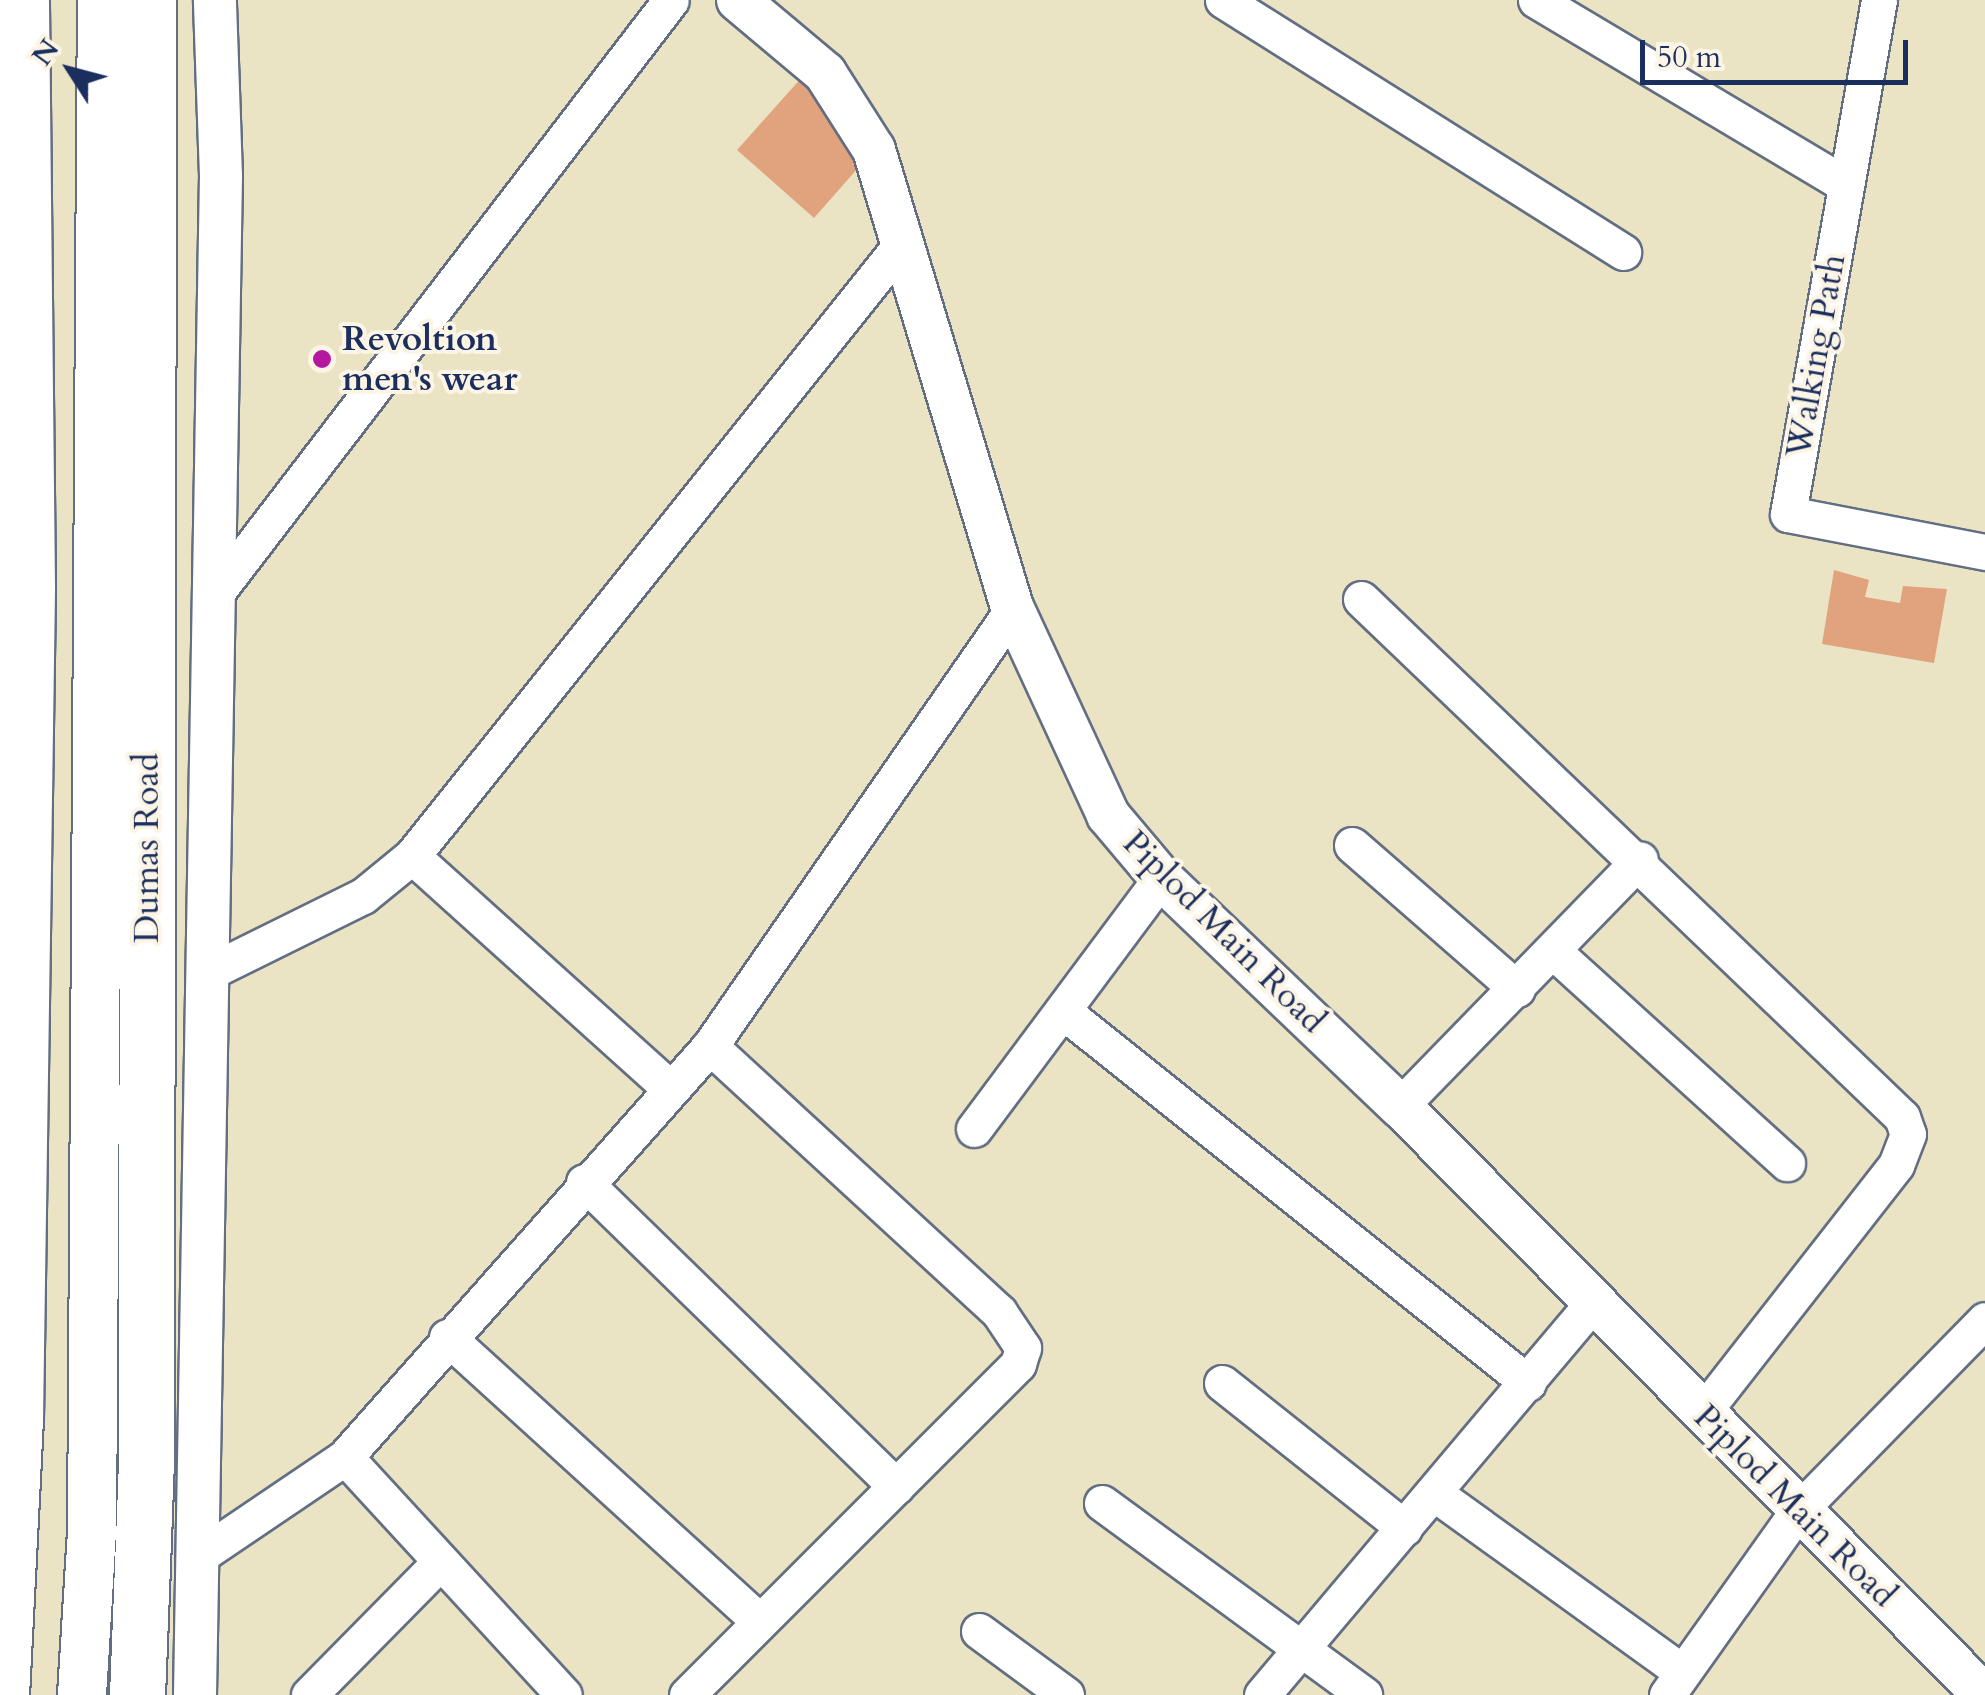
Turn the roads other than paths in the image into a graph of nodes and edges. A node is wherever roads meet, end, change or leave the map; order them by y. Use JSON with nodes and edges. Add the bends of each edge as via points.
{"nodes":[{"id":1,"x":21,"y":0,"type":"edge"},
{"id":2,"x":71,"y":0,"type":"edge"},
{"id":3,"x":102,"y":0,"type":"edge"},
{"id":4,"x":148,"y":0,"type":"edge"},
{"id":5,"x":215,"y":0,"type":"edge"},
{"id":6,"x":671,"y":0,"type":"edge"},
{"id":7,"x":738,"y":0,"type":"edge"},
{"id":8,"x":1224,"y":0,"type":"edge"},
{"id":9,"x":1536,"y":0,"type":"edge"},
{"id":10,"x":1879,"y":0,"type":"edge"},
{"id":11,"x":1846,"y":185,"type":"junction"},
{"id":12,"x":901,"y":245,"type":"junction"},
{"id":13,"x":1623,"y":252,"type":"dead end"},
{"id":14,"x":1985,"y":552,"type":"edge"},
{"id":15,"x":213,"y":597,"type":"junction"},
{"id":16,"x":1361,"y":598,"type":"dead end"},
{"id":17,"x":1013,"y":610,"type":"junction"},
{"id":18,"x":1352,"y":846,"type":"dead end"},
{"id":19,"x":412,"y":856,"type":"junction"},
{"id":20,"x":1640,"y":859,"type":"junction"},
{"id":21,"x":1161,"y":878,"type":"junction"},
{"id":22,"x":1553,"y":951,"type":"junction"},
{"id":23,"x":209,"y":972,"type":"junction"},
{"id":24,"x":1517,"y":989,"type":"junction"},
{"id":25,"x":1064,"y":1012,"type":"junction"},
{"id":26,"x":710,"y":1046,"type":"junction"},
{"id":27,"x":670,"y":1088,"type":"junction"},
{"id":28,"x":1400,"y":1106,"type":"junction"},
{"id":29,"x":974,"y":1129,"type":"dead end"},
{"id":30,"x":1786,"y":1163,"type":"dead end"},
{"id":31,"x":584,"y":1182,"type":"junction"},
{"id":32,"x":1591,"y":1305,"type":"junction"},
{"id":33,"x":1985,"y":1320,"type":"edge"},
{"id":34,"x":446,"y":1338,"type":"junction"},
{"id":35,"x":1222,"y":1383,"type":"dead end"},
{"id":36,"x":1528,"y":1383,"type":"junction"},
{"id":37,"x":1702,"y":1412,"type":"junction"},
{"id":38,"x":345,"y":1457,"type":"junction"},
{"id":39,"x":896,"y":1487,"type":"junction"},
{"id":40,"x":1434,"y":1494,"type":"junction"},
{"id":41,"x":1102,"y":1503,"type":"dead end"},
{"id":42,"x":1798,"y":1511,"type":"junction"},
{"id":43,"x":1404,"y":1528,"type":"junction"},
{"id":44,"x":202,"y":1554,"type":"junction"},
{"id":45,"x":439,"y":1563,"type":"junction"},
{"id":46,"x":759,"y":1622,"type":"junction"},
{"id":47,"x":979,"y":1631,"type":"dead end"},
{"id":48,"x":1301,"y":1649,"type":"junction"},
{"id":49,"x":1674,"y":1683,"type":"edge"},
{"id":50,"x":1,"y":1695,"type":"edge"},
{"id":51,"x":60,"y":1695,"type":"edge"},
{"id":52,"x":82,"y":1695,"type":"edge"},
{"id":53,"x":137,"y":1695,"type":"edge"},
{"id":54,"x":195,"y":1695,"type":"edge"},
{"id":55,"x":308,"y":1695,"type":"edge"},
{"id":56,"x":564,"y":1695,"type":"edge"},
{"id":57,"x":686,"y":1695,"type":"edge"},
{"id":58,"x":1066,"y":1695,"type":"edge"},
{"id":59,"x":1262,"y":1695,"type":"edge"},
{"id":60,"x":1364,"y":1695,"type":"edge"},
{"id":61,"x":1984,"y":1695,"type":"edge"}],
"edges":[{"from":1,"to":50,"type":"main road","via":[[27,588],[16,1418]]},
{"from":2,"to":51,"type":"main road","via":[[71,1076]]},
{"from":3,"to":52,"type":"main road","via":[[92,1532]]},
{"from":4,"to":53,"type":"main road","name":"Dumas Road","via":[[146,1456]]},
{"from":5,"to":15,"type":"street"},
{"from":6,"to":15,"type":"street"},
{"from":7,"to":12,"type":"street","name":"Piplod Main Road","via":[[849,103],[874,150]]},
{"from":8,"to":13,"type":"street"},
{"from":9,"to":11,"type":"street"},
{"from":10,"to":11,"type":"street","name":"Walking Path"},
{"from":11,"to":14,"type":"street","name":"Walking Path","via":[[1788,514]]},
{"from":12,"to":17,"type":"street","name":"Piplod Main Road"},
{"from":12,"to":19,"type":"street"},
{"from":15,"to":23,"type":"street"},
{"from":16,"to":20,"type":"street"},
{"from":17,"to":21,"type":"street","name":"Piplod Main Road","via":[[1084,778]]},
{"from":17,"to":26,"type":"street"},
{"from":18,"to":24,"type":"street"},
{"from":19,"to":23,"type":"street","via":[[364,896]]},
{"from":19,"to":27,"type":"street"},
{"from":20,"to":22,"type":"street"},
{"from":20,"to":37,"type":"street","via":[[1890,1099],[1908,1134],[1896,1166]]},
{"from":21,"to":25,"type":"street"},
{"from":21,"to":28,"type":"street","name":"Piplod Main Road"},
{"from":22,"to":24,"type":"street"},
{"from":22,"to":30,"type":"street"},
{"from":23,"to":44,"type":"street"},
{"from":24,"to":28,"type":"street"},
{"from":25,"to":29,"type":"street"},
{"from":25,"to":36,"type":"street"},
{"from":26,"to":27,"type":"street"},
{"from":26,"to":39,"type":"street","via":[[1016,1331],[1018,1364]]},
{"from":27,"to":31,"type":"street"},
{"from":28,"to":32,"type":"street","name":"Piplod Main Road"},
{"from":31,"to":34,"type":"street"},
{"from":31,"to":39,"type":"street"},
{"from":32,"to":36,"type":"street"},
{"from":32,"to":37,"type":"street","name":"Piplod Main Road"},
{"from":33,"to":42,"type":"street"},
{"from":34,"to":38,"type":"street"},
{"from":34,"to":46,"type":"street"},
{"from":35,"to":43,"type":"street"},
{"from":36,"to":40,"type":"street"},
{"from":37,"to":42,"type":"street","name":"Piplod Main Road"},
{"from":38,"to":44,"type":"street"},
{"from":38,"to":45,"type":"street"},
{"from":39,"to":46,"type":"street"},
{"from":40,"to":43,"type":"street"},
{"from":40,"to":49,"type":"street"},
{"from":41,"to":48,"type":"street"},
{"from":42,"to":49,"type":"street"},
{"from":42,"to":61,"type":"street","name":"Piplod Main Road"},
{"from":43,"to":48,"type":"street"},
{"from":44,"to":54,"type":"street"},
{"from":45,"to":55,"type":"street"},
{"from":45,"to":56,"type":"street"},
{"from":46,"to":57,"type":"street"},
{"from":47,"to":58,"type":"street"},
{"from":48,"to":59,"type":"street"},
{"from":48,"to":60,"type":"street"}]}
